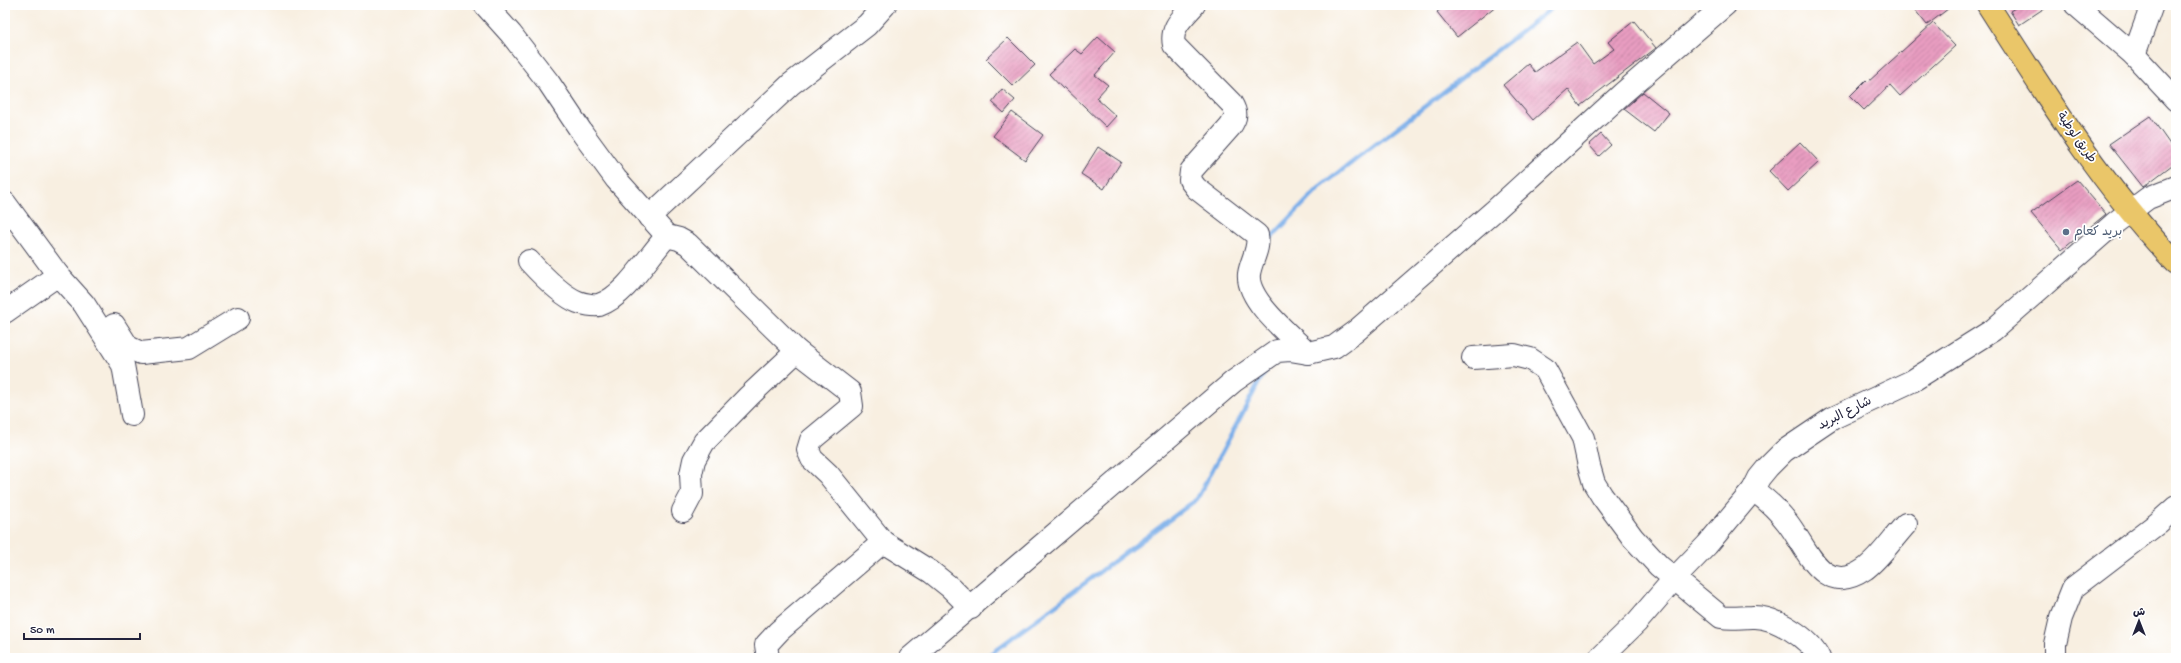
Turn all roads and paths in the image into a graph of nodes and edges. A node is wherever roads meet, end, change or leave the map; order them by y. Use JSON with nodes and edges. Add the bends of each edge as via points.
{"nodes":[{"id":1,"x":485,"y":5,"type":"edge"},
{"id":2,"x":885,"y":5,"type":"edge"},
{"id":3,"x":1194,"y":5,"type":"edge"},
{"id":4,"x":1725,"y":5,"type":"edge"},
{"id":5,"x":1988,"y":5,"type":"edge"},
{"id":6,"x":2076,"y":5,"type":"edge"},
{"id":7,"x":2152,"y":5,"type":"edge"},
{"id":8,"x":2134,"y":55,"type":"junction"},
{"id":9,"x":2176,"y":100,"type":"edge"},
{"id":10,"x":2176,"y":187,"type":"edge"},
{"id":11,"x":5,"y":203,"type":"edge"},
{"id":12,"x":2129,"y":212,"type":"junction"},
{"id":13,"x":649,"y":217,"type":"junction"},
{"id":14,"x":667,"y":236,"type":"junction"},
{"id":15,"x":528,"y":261,"type":"dead end"},
{"id":16,"x":2176,"y":263,"type":"edge"},
{"id":17,"x":58,"y":275,"type":"junction"},
{"id":18,"x":84,"y":304,"type":"junction"},
{"id":19,"x":5,"y":312,"type":"edge"},
{"id":20,"x":238,"y":318,"type":"dead end"},
{"id":21,"x":797,"y":351,"type":"junction"},
{"id":22,"x":1308,"y":354,"type":"junction"},
{"id":23,"x":1473,"y":358,"type":"dead end"},
{"id":24,"x":132,"y":415,"type":"dead end"},
{"id":25,"x":1753,"y":490,"type":"junction"},
{"id":26,"x":2176,"y":507,"type":"edge"},
{"id":27,"x":683,"y":511,"type":"dead end"},
{"id":28,"x":1906,"y":524,"type":"dead end"},
{"id":29,"x":883,"y":542,"type":"junction"},
{"id":30,"x":1675,"y":578,"type":"junction"},
{"id":31,"x":971,"y":608,"type":"junction"},
{"id":32,"x":768,"y":658,"type":"edge"},
{"id":33,"x":910,"y":658,"type":"edge"},
{"id":34,"x":1600,"y":658,"type":"edge"},
{"id":35,"x":1819,"y":658,"type":"edge"},
{"id":36,"x":2055,"y":658,"type":"edge"}],
"edges":[{"from":1,"to":13,"type":"street","via":[[516,40],[616,179]]},
{"from":2,"to":13,"type":"street","via":[[867,25],[790,84]]},
{"from":3,"to":22,"type":"street","via":[[1174,28],[1174,45],[1231,103],[1236,112],[1236,119],[1191,171],[1190,180],[1196,188],[1257,235],[1259,243],[1249,274],[1252,291],[1259,302]]},
{"from":4,"to":22,"type":"street","via":[[1356,331],[1334,347]]},
{"from":5,"to":12,"type":"main road","name":"طريق لوطية","via":[[2048,97]]},
{"from":6,"to":8,"type":"street"},
{"from":7,"to":8,"type":"street"},
{"from":8,"to":9,"type":"street"},
{"from":10,"to":12,"type":"street","name":"شارع البريد","via":[[2148,198]]},
{"from":11,"to":17,"type":"street"},
{"from":12,"to":16,"type":"main road","name":"طريق لوطية"},
{"from":12,"to":25,"type":"street","name":"شارع البريد","via":[[1993,330],[1912,381],[1833,418],[1799,440],[1768,467]]},
{"from":13,"to":14,"type":"street"},
{"from":14,"to":15,"type":"street","via":[[637,274],[611,299],[597,305],[577,302]]},
{"from":14,"to":21,"type":"street","via":[[688,244]]},
{"from":17,"to":18,"type":"street"},
{"from":17,"to":19,"type":"street"},
{"from":18,"to":20,"type":"street","via":[[105,314],[128,347],[141,353],[189,348]]},
{"from":18,"to":24,"type":"street","via":[[123,365]]},
{"from":21,"to":27,"type":"street","via":[[704,442],[694,460],[691,474],[692,494]]},
{"from":21,"to":29,"type":"street","via":[[850,392],[852,406],[811,440],[808,450],[812,459],[828,474]]},
{"from":22,"to":31,"type":"street","via":[[1290,350],[1277,351],[1234,381]]},
{"from":23,"to":30,"type":"street","via":[[1514,354],[1530,359],[1545,370],[1583,438],[1594,483],[1602,496],[1633,538],[1659,566]]},
{"from":25,"to":28,"type":"street","via":[[1765,498],[1786,521],[1810,559],[1828,575],[1849,576],[1864,569]]},
{"from":25,"to":30,"type":"street","name":"شارع البريد","via":[[1707,545]]},
{"from":26,"to":36,"type":"street","via":[[2073,588],[2061,618],[2055,644]]},
{"from":29,"to":31,"type":"street","via":[[931,572]]},
{"from":29,"to":32,"type":"street","via":[[779,631],[766,645]]},
{"from":30,"to":34,"type":"street","name":"شارع البريد","via":[[1637,622]]},
{"from":30,"to":35,"type":"street","via":[[1721,617],[1772,620],[1801,638]]},
{"from":31,"to":33,"type":"street"}]}
